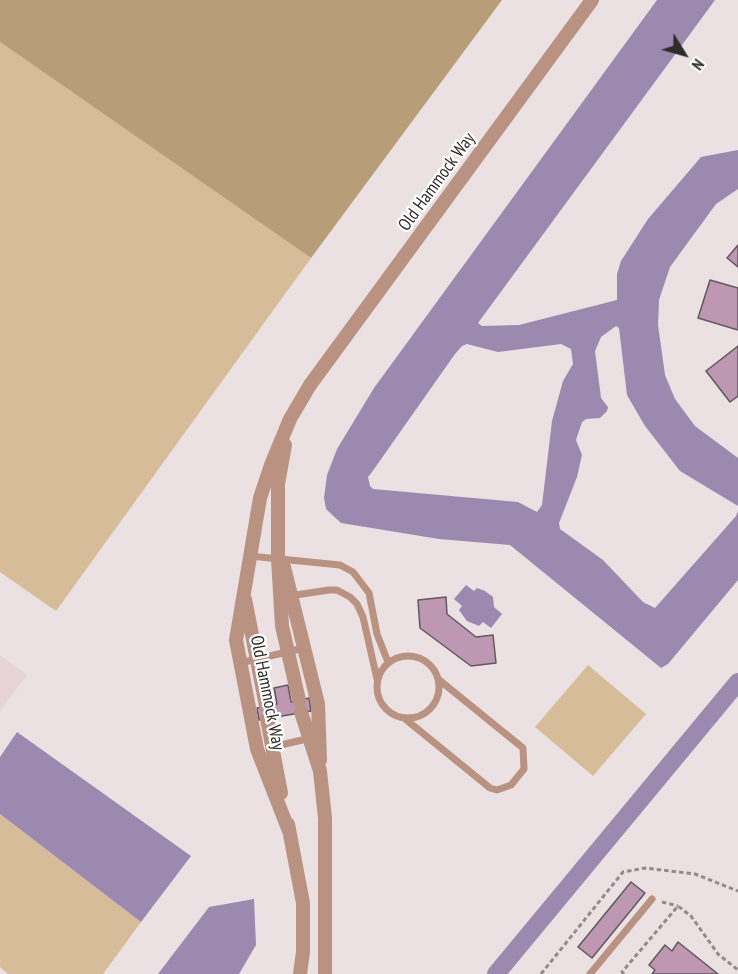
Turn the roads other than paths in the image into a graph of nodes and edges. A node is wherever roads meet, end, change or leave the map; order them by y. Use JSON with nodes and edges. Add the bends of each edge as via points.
{"nodes":[{"id":1,"x":592,"y":0,"type":"edge"},
{"id":2,"x":310,"y":386,"type":"junction"},
{"id":3,"x":248,"y":556,"type":"junction"},
{"id":4,"x":279,"y":556,"type":"junction"},
{"id":5,"x":244,"y":592,"type":"junction"},
{"id":6,"x":287,"y":596,"type":"junction"},
{"id":7,"x":304,"y":648,"type":"junction"},
{"id":8,"x":288,"y":652,"type":"junction"},
{"id":9,"x":256,"y":659,"type":"junction"},
{"id":10,"x":388,"y":662,"type":"junction"},
{"id":11,"x":240,"y":663,"type":"junction"},
{"id":12,"x":438,"y":679,"type":"junction"},
{"id":13,"x":377,"y":683,"type":"junction"},
{"id":14,"x":404,"y":718,"type":"junction"},
{"id":15,"x":314,"y":738,"type":"junction"},
{"id":16,"x":272,"y":747,"type":"junction"},
{"id":17,"x":257,"y":749,"type":"junction"},
{"id":18,"x":289,"y":831,"type":"junction"},
{"id":19,"x":652,"y":899,"type":"road end"},
{"id":20,"x":300,"y":974,"type":"edge"},
{"id":21,"x":326,"y":974,"type":"edge"},
{"id":22,"x":590,"y":974,"type":"edge"}],
"edges":[{"from":1,"to":2,"type":"street","name":"Old Hammock Way"},
{"from":2,"to":3,"type":"street","name":"Old Hammock Way","via":[[290,419],[271,465]]},
{"from":2,"to":4,"type":"street","name":"Old Hammock Way","via":[[286,443],[278,484]]},
{"from":3,"to":4,"type":"lane"},
{"from":3,"to":5,"type":"street","name":"Old Hammock Way"},
{"from":4,"to":6,"type":"street","name":"Old Hammock Way"},
{"from":4,"to":10,"type":"lane","via":[[340,565],[360,578],[369,593],[377,634]]},
{"from":5,"to":9,"type":"street","name":"Old Hammock Way"},
{"from":5,"to":11,"type":"street","name":"Old Hammock Way","via":[[236,640]]},
{"from":6,"to":7,"type":"street","name":"Old Hammock Way"},
{"from":6,"to":8,"type":"street","name":"Old Hammock Way","via":[[282,626]]},
{"from":6,"to":13,"type":"lane","via":[[338,590],[357,604]]},
{"from":7,"to":8,"type":"lane"},
{"from":7,"to":15,"type":"street","name":"Old Hammock Way","via":[[318,704]]},
{"from":8,"to":9,"type":"lane"},
{"from":8,"to":15,"type":"street","name":"Old Hammock Way","via":[[300,706]]},
{"from":9,"to":11,"type":"lane"},
{"from":9,"to":16,"type":"street","name":"Old Hammock Way"},
{"from":10,"to":12,"type":"lane","via":[[400,656],[415,656],[427,661]]},
{"from":10,"to":13,"type":"lane"},
{"from":11,"to":17,"type":"street","name":"Old Hammock Way"},
{"from":12,"to":14,"type":"lane","via":[[437,700],[429,711]]},
{"from":12,"to":14,"type":"lane","via":[[523,748],[524,769],[511,785],[490,788]]},
{"from":13,"to":14,"type":"lane","via":[[380,701],[389,712]]},
{"from":15,"to":16,"type":"lane"},
{"from":15,"to":21,"type":"street","name":"Old Hammock Way","via":[[326,818]]},
{"from":16,"to":17,"type":"lane"},
{"from":16,"to":18,"type":"street","name":"Old Hammock Way"},
{"from":17,"to":18,"type":"street","name":"Old Hammock Way"},
{"from":18,"to":20,"type":"street","name":"Old Hammock Way","via":[[303,903]]},
{"from":19,"to":22,"type":"lane"}]}
